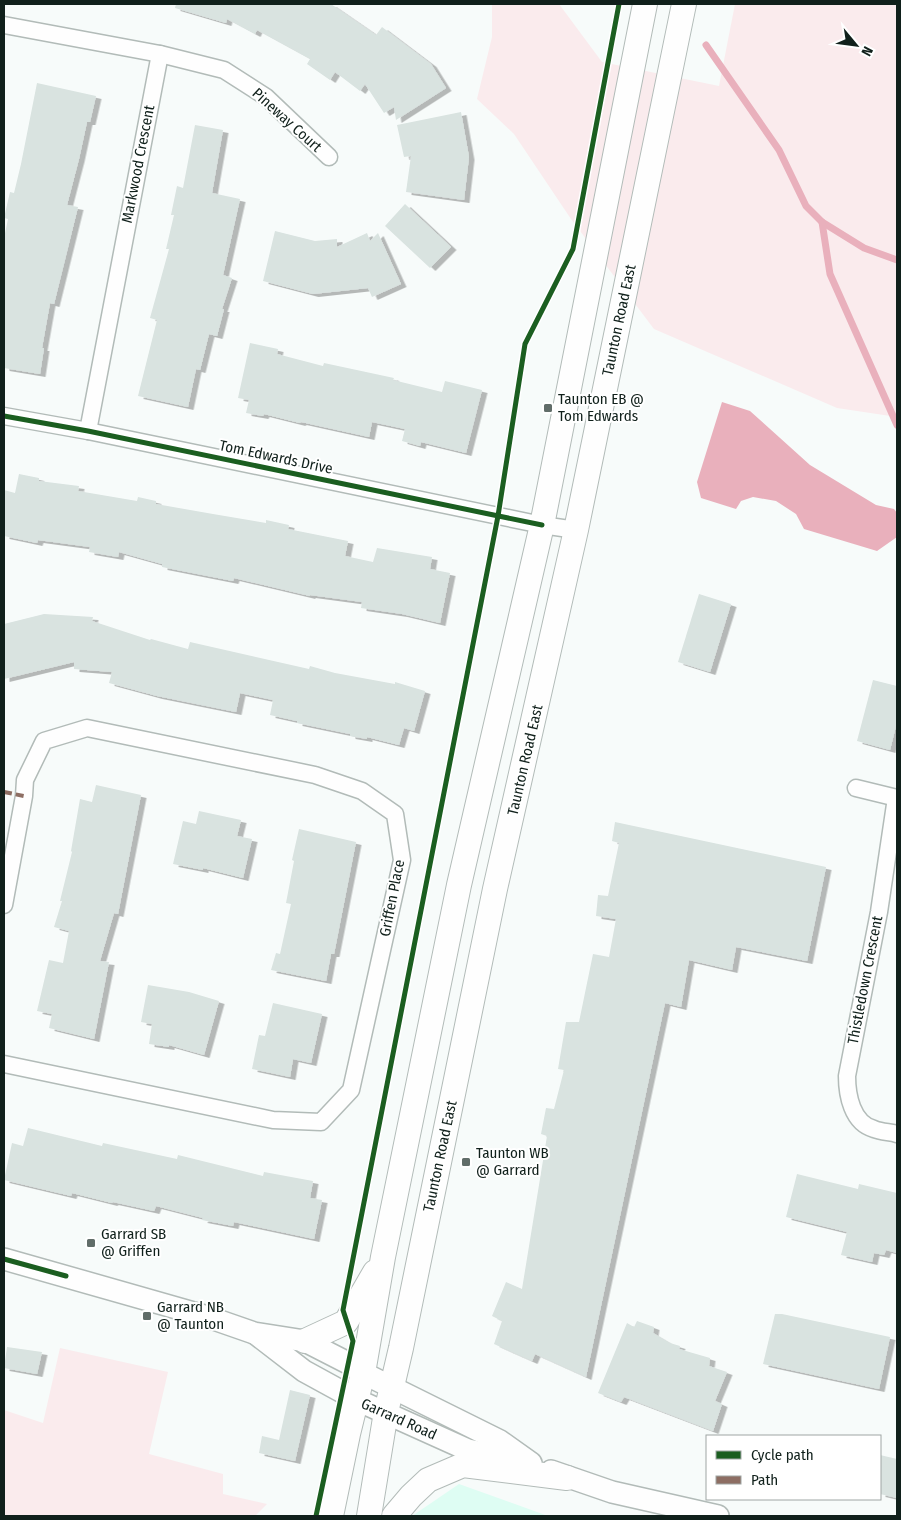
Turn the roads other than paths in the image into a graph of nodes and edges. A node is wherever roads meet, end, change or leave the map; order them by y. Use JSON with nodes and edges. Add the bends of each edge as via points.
{"nodes":[{"id":1,"x":645,"y":4,"type":"edge"},
{"id":2,"x":684,"y":4,"type":"edge"},
{"id":3,"x":4,"y":25,"type":"edge"},
{"id":4,"x":160,"y":54,"type":"junction"},
{"id":5,"x":328,"y":158,"type":"dead end"},
{"id":6,"x":4,"y":416,"type":"edge"},
{"id":7,"x":88,"y":431,"type":"junction"},
{"id":8,"x":542,"y":525,"type":"junction"},
{"id":9,"x":576,"y":530,"type":"junction"},
{"id":10,"x":856,"y":788,"type":"dead end"},
{"id":11,"x":897,"y":798,"type":"edge"},
{"id":12,"x":4,"y":905,"type":"edge"},
{"id":13,"x":4,"y":1064,"type":"edge"},
{"id":14,"x":897,"y":1134,"type":"edge"},
{"id":15,"x":383,"y":1257,"type":"junction"},
{"id":16,"x":4,"y":1259,"type":"edge"},
{"id":17,"x":254,"y":1333,"type":"junction"},
{"id":18,"x":305,"y":1341,"type":"junction"},
{"id":19,"x":363,"y":1374,"type":"junction"},
{"id":20,"x":392,"y":1387,"type":"junction"},
{"id":21,"x":357,"y":1400,"type":"junction"},
{"id":22,"x":386,"y":1412,"type":"junction"},
{"id":23,"x":531,"y":1462,"type":"junction"},
{"id":24,"x":567,"y":1478,"type":"junction"},
{"id":25,"x":331,"y":1516,"type":"edge"},
{"id":26,"x":368,"y":1516,"type":"edge"},
{"id":27,"x":394,"y":1516,"type":"edge"},
{"id":28,"x":718,"y":1516,"type":"edge"}],
"edges":[{"from":1,"to":8,"type":"main road"},
{"from":2,"to":9,"type":"main road","name":"Taunton Road East"},
{"from":3,"to":4,"type":"street"},
{"from":4,"to":5,"type":"street","name":"Pineway Court","via":[[224,70],[266,97]]},
{"from":4,"to":7,"type":"street","name":"Markwood Crescent"},
{"from":6,"to":7,"type":"street","name":"Tom Edwards Drive"},
{"from":7,"to":8,"type":"street","name":"Tom Edwards Drive"},
{"from":8,"to":9,"type":"street","name":"Tom Edwards Drive"},
{"from":8,"to":15,"type":"main road","via":[[459,885]]},
{"from":9,"to":20,"type":"main road","name":"Taunton Road East","via":[[495,889]]},
{"from":10,"to":11,"type":"street","name":"Thistledown Crescent"},
{"from":11,"to":14,"type":"street","name":"Thistledown Crescent","via":[[847,1076],[851,1106],[860,1120],[872,1129]]},
{"from":12,"to":13,"type":"street","name":"Griffen Place","via":[[25,780],[44,741],[86,728],[315,774],[362,791],[395,814],[402,860],[351,1090],[321,1122],[272,1120]]},
{"from":15,"to":18,"type":"main road","via":[[346,1322]]},
{"from":15,"to":19,"type":"main road"},
{"from":16,"to":17,"type":"street","name":"Garrard Road"},
{"from":17,"to":18,"type":"street","name":"Garrard Road"},
{"from":17,"to":21,"type":"street","name":"Garrard Road","via":[[304,1371]]},
{"from":18,"to":19,"type":"street","name":"Garrard Road"},
{"from":19,"to":20,"type":"street","name":"Garrard Road"},
{"from":19,"to":21,"type":"main road"},
{"from":20,"to":22,"type":"main road","name":"Taunton Road East"},
{"from":20,"to":23,"type":"street","name":"Garrard Road","via":[[500,1441]]},
{"from":21,"to":22,"type":"street","name":"Garrard Road"},
{"from":21,"to":25,"type":"main road"},
{"from":22,"to":23,"type":"street","name":"Garrard Road","via":[[468,1450]]},
{"from":22,"to":26,"type":"main road","name":"Taunton Road East"},
{"from":23,"to":24,"type":"street","name":"Garrard Road"},
{"from":24,"to":27,"type":"main road","via":[[463,1465],[428,1480]]},
{"from":24,"to":28,"type":"street","name":"Garrard Road","via":[[612,1492]]}]}
